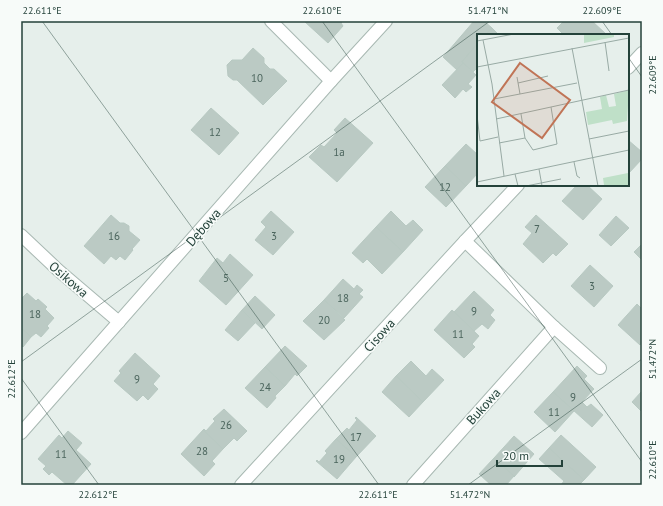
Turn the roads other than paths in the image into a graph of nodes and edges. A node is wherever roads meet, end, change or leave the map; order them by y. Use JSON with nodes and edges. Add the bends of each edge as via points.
{"nodes":[{"id":1,"x":271,"y":21,"type":"edge"},
{"id":2,"x":386,"y":21,"type":"edge"},
{"id":3,"x":642,"y":53,"type":"edge"},
{"id":4,"x":629,"y":67,"type":"edge"},
{"id":5,"x":331,"y":81,"type":"junction"},
{"id":6,"x":517,"y":186,"type":"edge"},
{"id":7,"x":21,"y":235,"type":"edge"},
{"id":8,"x":465,"y":241,"type":"junction"},
{"id":9,"x":119,"y":322,"type":"junction"},
{"id":10,"x":554,"y":327,"type":"junction"},
{"id":11,"x":600,"y":368,"type":"dead end"},
{"id":12,"x":21,"y":433,"type":"edge"},
{"id":13,"x":241,"y":485,"type":"edge"},
{"id":14,"x":413,"y":485,"type":"edge"}],
"edges":[{"from":1,"to":5,"type":"street"},
{"from":2,"to":5,"type":"street","name":"Dębowa"},
{"from":3,"to":4,"type":"street"},
{"from":5,"to":9,"type":"street","name":"Dębowa"},
{"from":6,"to":8,"type":"street","name":"Cisowa"},
{"from":7,"to":9,"type":"street","name":"Osikowa"},
{"from":8,"to":10,"type":"street"},
{"from":8,"to":13,"type":"street","name":"Cisowa"},
{"from":9,"to":12,"type":"street","name":"Dębowa"},
{"from":10,"to":11,"type":"street"},
{"from":10,"to":14,"type":"street","name":"Bukowa"}]}
